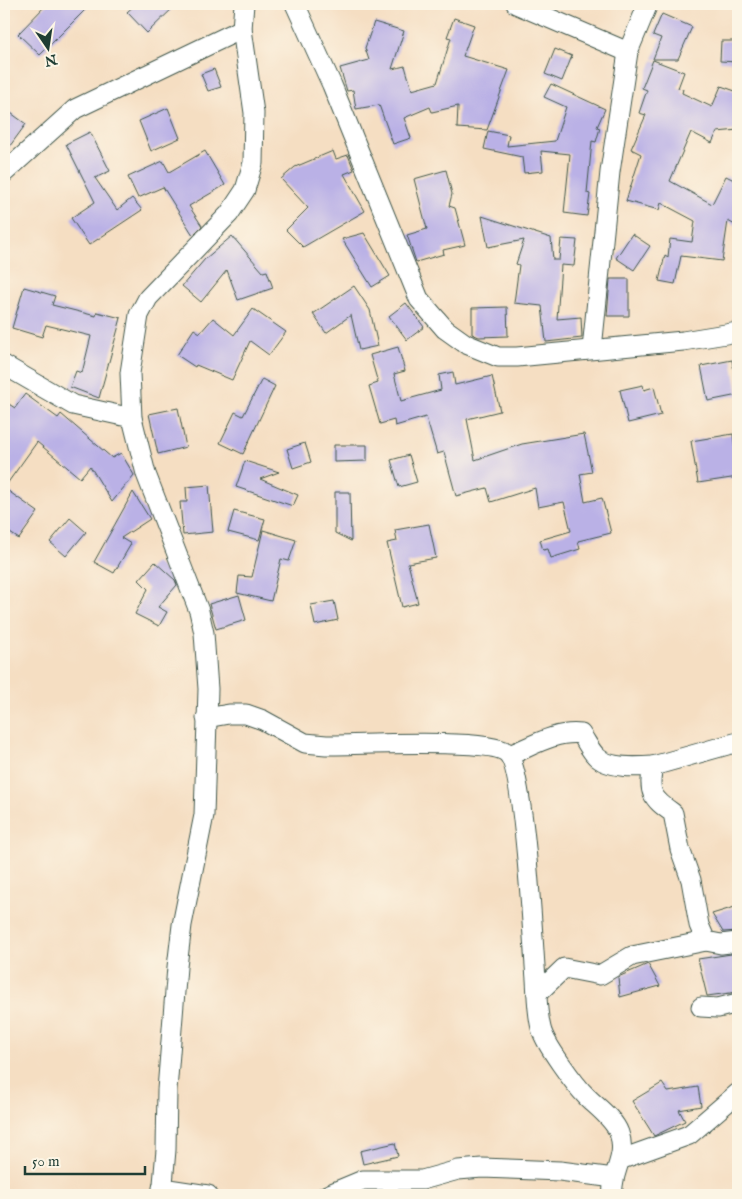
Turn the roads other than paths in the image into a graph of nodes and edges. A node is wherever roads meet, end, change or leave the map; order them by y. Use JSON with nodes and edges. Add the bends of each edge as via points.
{"nodes":[{"id":1,"x":244,"y":4,"type":"edge"},
{"id":2,"x":294,"y":4,"type":"edge"},
{"id":3,"x":516,"y":4,"type":"edge"},
{"id":4,"x":648,"y":4,"type":"edge"},
{"id":5,"x":242,"y":29,"type":"junction"},
{"id":6,"x":628,"y":52,"type":"junction"},
{"id":7,"x":4,"y":173,"type":"edge"},
{"id":8,"x":738,"y":332,"type":"edge"},
{"id":9,"x":592,"y":350,"type":"junction"},
{"id":10,"x":4,"y":365,"type":"edge"},
{"id":11,"x":132,"y":418,"type":"junction"},
{"id":12,"x":206,"y":718,"type":"junction"},
{"id":13,"x":738,"y":742,"type":"edge"},
{"id":14,"x":510,"y":756,"type":"junction"},
{"id":15,"x":653,"y":766,"type":"junction"},
{"id":16,"x":706,"y":941,"type":"junction"},
{"id":17,"x":738,"y":942,"type":"edge"},
{"id":18,"x":537,"y":994,"type":"junction"},
{"id":19,"x":738,"y":1003,"type":"edge"},
{"id":20,"x":701,"y":1006,"type":"dead end"},
{"id":21,"x":738,"y":1093,"type":"edge"},
{"id":22,"x":622,"y":1159,"type":"junction"},
{"id":23,"x":614,"y":1187,"type":"edge"},
{"id":24,"x":162,"y":1192,"type":"edge"},
{"id":25,"x":208,"y":1195,"type":"edge"},
{"id":26,"x":327,"y":1195,"type":"edge"}],
"edges":[{"from":1,"to":5,"type":"street"},
{"from":2,"to":9,"type":"street","via":[[332,85],[419,299],[425,306],[445,329],[466,344],[498,356]]},
{"from":3,"to":6,"type":"street"},
{"from":4,"to":6,"type":"street"},
{"from":5,"to":7,"type":"street","via":[[75,109]]},
{"from":5,"to":11,"type":"street","via":[[254,113],[253,163],[245,190],[229,214],[148,298],[139,315],[130,373]]},
{"from":6,"to":9,"type":"street","via":[[610,172]]},
{"from":8,"to":9,"type":"street"},
{"from":10,"to":11,"type":"street","via":[[73,405]]},
{"from":11,"to":12,"type":"street","via":[[146,474],[199,611],[208,689]]},
{"from":12,"to":14,"type":"street","via":[[246,714],[264,720],[305,743],[468,745],[504,751]]},
{"from":12,"to":24,"type":"street","via":[[204,814],[179,950]]},
{"from":13,"to":15,"type":"street"},
{"from":14,"to":15,"type":"street","via":[[569,732],[581,734],[603,761],[634,767]]},
{"from":14,"to":18,"type":"street","via":[[522,815]]},
{"from":15,"to":16,"type":"street","via":[[652,793],[655,801],[673,813],[680,849],[692,880],[698,925]]},
{"from":16,"to":17,"type":"street","via":[[721,944]]},
{"from":16,"to":18,"type":"street","via":[[632,956],[600,975],[564,968]]},
{"from":18,"to":22,"type":"street","via":[[541,1030],[568,1073],[619,1132]]},
{"from":19,"to":20,"type":"street","via":[[718,1008]]},
{"from":21,"to":22,"type":"street","via":[[689,1136]]},
{"from":22,"to":23,"type":"street"},
{"from":23,"to":26,"type":"street","via":[[560,1171],[482,1168],[458,1170],[422,1180],[363,1180]]},
{"from":24,"to":25,"type":"street"}]}
